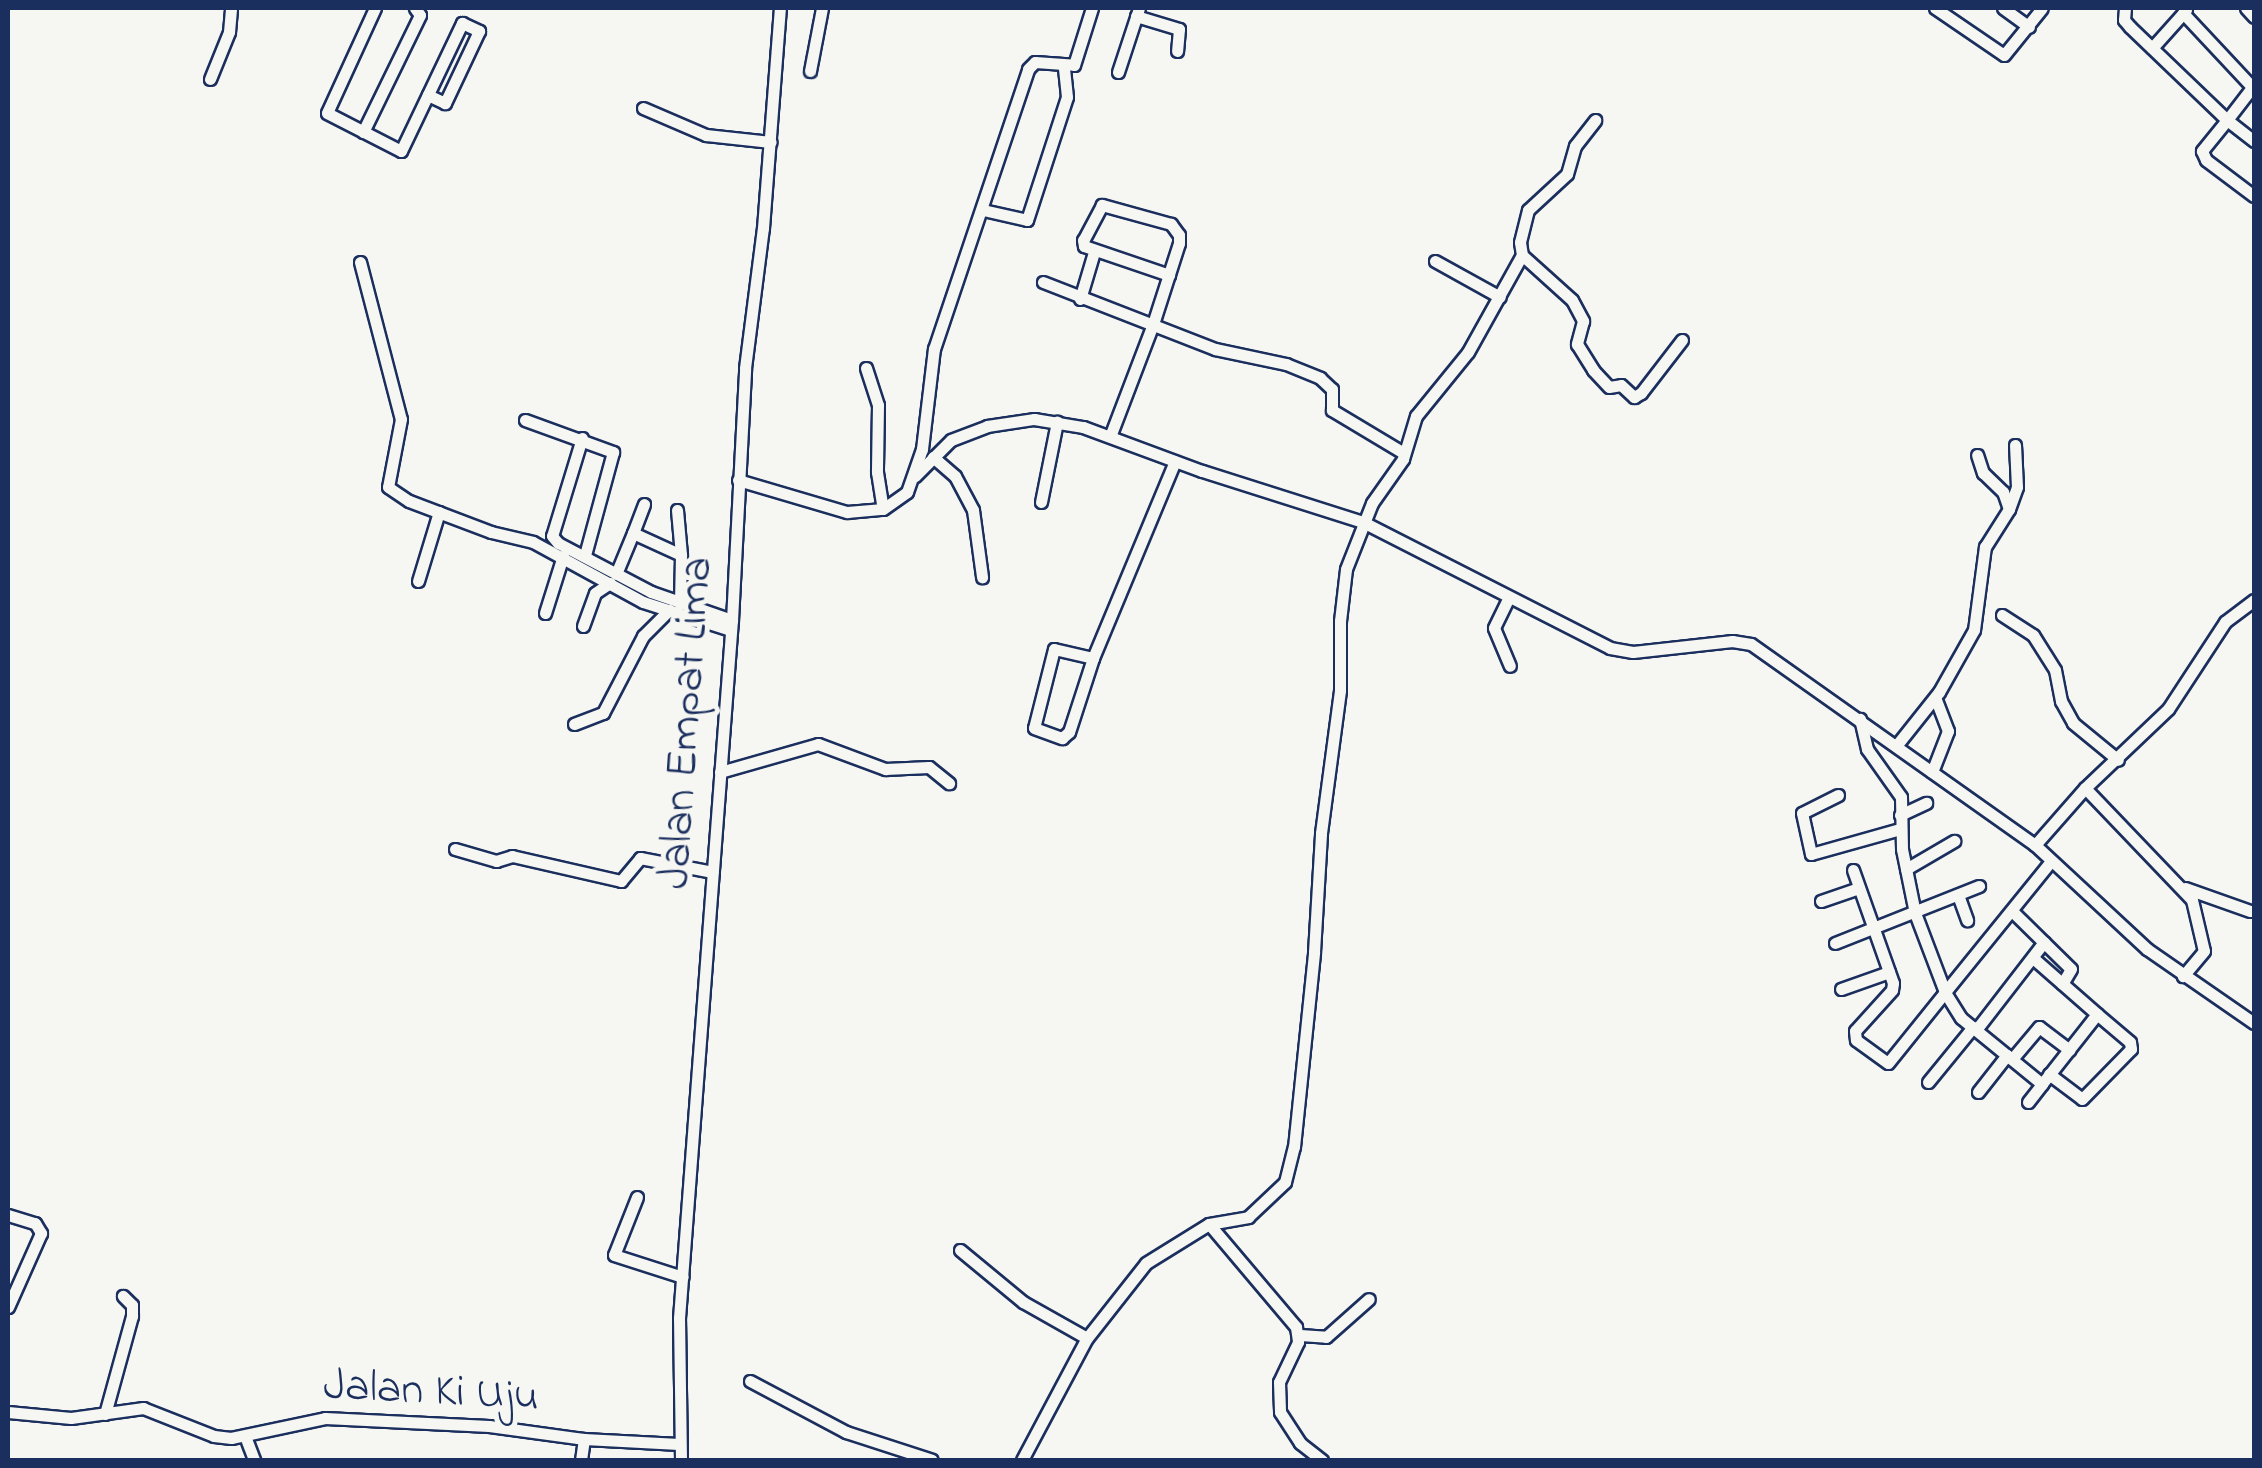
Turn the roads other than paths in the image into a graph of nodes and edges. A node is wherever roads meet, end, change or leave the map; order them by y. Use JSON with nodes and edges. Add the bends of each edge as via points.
{"nodes":[{"id":1,"x":232,"y":8,"type":"edge"},
{"id":2,"x":374,"y":8,"type":"edge"},
{"id":3,"x":414,"y":8,"type":"edge"},
{"id":4,"x":780,"y":8,"type":"edge"},
{"id":5,"x":822,"y":8,"type":"edge"},
{"id":6,"x":1092,"y":8,"type":"edge"},
{"id":7,"x":1935,"y":8,"type":"edge"},
{"id":8,"x":2003,"y":8,"type":"edge"},
{"id":9,"x":2042,"y":8,"type":"edge"},
{"id":10,"x":2125,"y":8,"type":"edge"},
{"id":11,"x":2246,"y":8,"type":"edge"},
{"id":12,"x":2186,"y":10,"type":"edge"},
{"id":13,"x":1138,"y":12,"type":"edge"},
{"id":14,"x":2254,"y":17,"type":"edge"},
{"id":15,"x":2028,"y":27,"type":"junction"},
{"id":16,"x":2152,"y":48,"type":"junction"},
{"id":17,"x":1177,"y":51,"type":"dead end"},
{"id":18,"x":1064,"y":68,"type":"junction"},
{"id":19,"x":810,"y":71,"type":"dead end"},
{"id":20,"x":1118,"y":72,"type":"dead end"},
{"id":21,"x":210,"y":78,"type":"dead end"},
{"id":22,"x":2254,"y":88,"type":"edge"},
{"id":23,"x":428,"y":95,"type":"junction"},
{"id":24,"x":642,"y":108,"type":"dead end"},
{"id":25,"x":1595,"y":120,"type":"dead end"},
{"id":26,"x":2227,"y":120,"type":"junction"},
{"id":27,"x":363,"y":132,"type":"junction"},
{"id":28,"x":2254,"y":141,"type":"edge"},
{"id":29,"x":771,"y":142,"type":"junction"},
{"id":30,"x":2254,"y":196,"type":"edge"},
{"id":31,"x":983,"y":210,"type":"junction"},
{"id":32,"x":1094,"y":252,"type":"junction"},
{"id":33,"x":1522,"y":255,"type":"junction"},
{"id":34,"x":1435,"y":261,"type":"dead end"},
{"id":35,"x":360,"y":262,"type":"dead end"},
{"id":36,"x":1169,"y":275,"type":"junction"},
{"id":37,"x":1043,"y":282,"type":"dead end"},
{"id":38,"x":1500,"y":297,"type":"junction"},
{"id":39,"x":1080,"y":299,"type":"junction"},
{"id":40,"x":1152,"y":324,"type":"junction"},
{"id":41,"x":1682,"y":340,"type":"dead end"},
{"id":42,"x":866,"y":368,"type":"dead end"},
{"id":43,"x":525,"y":420,"type":"dead end"},
{"id":44,"x":1057,"y":422,"type":"junction"},
{"id":45,"x":1111,"y":434,"type":"junction"},
{"id":46,"x":582,"y":438,"type":"junction"},
{"id":47,"x":2015,"y":445,"type":"dead end"},
{"id":48,"x":1402,"y":452,"type":"junction"},
{"id":49,"x":1977,"y":455,"type":"dead end"},
{"id":50,"x":932,"y":456,"type":"junction"},
{"id":51,"x":1175,"y":461,"type":"junction"},
{"id":52,"x":915,"y":476,"type":"junction"},
{"id":53,"x":738,"y":480,"type":"junction"},
{"id":54,"x":1041,"y":502,"type":"dead end"},
{"id":55,"x":644,"y":504,"type":"dead end"},
{"id":56,"x":883,"y":509,"type":"junction"},
{"id":57,"x":2008,"y":509,"type":"junction"},
{"id":58,"x":677,"y":510,"type":"dead end"},
{"id":59,"x":440,"y":512,"type":"junction"},
{"id":60,"x":1364,"y":522,"type":"junction"},
{"id":61,"x":633,"y":533,"type":"junction"},
{"id":62,"x":585,"y":555,"type":"junction"},
{"id":63,"x":564,"y":556,"type":"junction"},
{"id":64,"x":681,"y":556,"type":"junction"},
{"id":65,"x":982,"y":577,"type":"dead end"},
{"id":66,"x":613,"y":578,"type":"junction"},
{"id":67,"x":418,"y":580,"type":"dead end"},
{"id":68,"x":1508,"y":599,"type":"junction"},
{"id":69,"x":2254,"y":600,"type":"edge"},
{"id":70,"x":674,"y":608,"type":"junction"},
{"id":71,"x":545,"y":614,"type":"dead end"},
{"id":72,"x":2002,"y":615,"type":"dead end"},
{"id":73,"x":732,"y":625,"type":"junction"},
{"id":74,"x":583,"y":626,"type":"dead end"},
{"id":75,"x":1093,"y":658,"type":"junction"},
{"id":76,"x":1510,"y":666,"type":"dead end"},
{"id":77,"x":1935,"y":697,"type":"junction"},
{"id":78,"x":1860,"y":719,"type":"junction"},
{"id":79,"x":574,"y":724,"type":"dead end"},
{"id":80,"x":1896,"y":746,"type":"junction"},
{"id":81,"x":2118,"y":760,"type":"junction"},
{"id":82,"x":720,"y":772,"type":"junction"},
{"id":83,"x":1932,"y":772,"type":"junction"},
{"id":84,"x":949,"y":784,"type":"dead end"},
{"id":85,"x":2085,"y":788,"type":"junction"},
{"id":86,"x":1838,"y":795,"type":"dead end"},
{"id":87,"x":1926,"y":802,"type":"dead end"},
{"id":88,"x":1900,"y":815,"type":"junction"},
{"id":89,"x":1900,"y":829,"type":"junction"},
{"id":90,"x":1954,"y":842,"type":"dead end"},
{"id":91,"x":2035,"y":845,"type":"junction"},
{"id":92,"x":455,"y":849,"type":"dead end"},
{"id":93,"x":2051,"y":861,"type":"junction"},
{"id":94,"x":1906,"y":869,"type":"junction"},
{"id":95,"x":1853,"y":870,"type":"dead end"},
{"id":96,"x":713,"y":872,"type":"junction"},
{"id":97,"x":1979,"y":886,"type":"dead end"},
{"id":98,"x":2182,"y":887,"type":"junction"},
{"id":99,"x":1859,"y":888,"type":"junction"},
{"id":100,"x":1958,"y":894,"type":"junction"},
{"id":101,"x":1821,"y":901,"type":"dead end"},
{"id":102,"x":2250,"y":911,"type":"dead end"},
{"id":103,"x":2012,"y":912,"type":"junction"},
{"id":104,"x":1915,"y":913,"type":"junction"},
{"id":105,"x":1966,"y":920,"type":"dead end"},
{"id":106,"x":1874,"y":929,"type":"junction"},
{"id":107,"x":2044,"y":942,"type":"junction"},
{"id":108,"x":1835,"y":943,"type":"dead end"},
{"id":109,"x":2033,"y":958,"type":"junction"},
{"id":110,"x":1889,"y":972,"type":"junction"},
{"id":111,"x":2183,"y":976,"type":"junction"},
{"id":112,"x":2062,"y":984,"type":"junction"},
{"id":113,"x":1842,"y":989,"type":"dead end"},
{"id":114,"x":1945,"y":992,"type":"junction"},
{"id":115,"x":2097,"y":1014,"type":"junction"},
{"id":116,"x":2254,"y":1023,"type":"edge"},
{"id":117,"x":1974,"y":1029,"type":"junction"},
{"id":118,"x":2069,"y":1050,"type":"junction"},
{"id":119,"x":2010,"y":1057,"type":"junction"},
{"id":120,"x":2046,"y":1079,"type":"junction"},
{"id":121,"x":1928,"y":1082,"type":"dead end"},
{"id":122,"x":1978,"y":1092,"type":"dead end"},
{"id":123,"x":2028,"y":1102,"type":"dead end"},
{"id":124,"x":637,"y":1196,"type":"dead end"},
{"id":125,"x":8,"y":1214,"type":"edge"},
{"id":126,"x":1208,"y":1224,"type":"junction"},
{"id":127,"x":960,"y":1250,"type":"dead end"},
{"id":128,"x":682,"y":1277,"type":"junction"},
{"id":129,"x":124,"y":1296,"type":"dead end"},
{"id":130,"x":1369,"y":1299,"type":"dead end"},
{"id":131,"x":8,"y":1307,"type":"edge"},
{"id":132,"x":1300,"y":1334,"type":"junction"},
{"id":133,"x":1087,"y":1338,"type":"junction"},
{"id":134,"x":750,"y":1381,"type":"dead end"},
{"id":135,"x":8,"y":1412,"type":"edge"},
{"id":136,"x":104,"y":1414,"type":"junction"},
{"id":137,"x":245,"y":1436,"type":"junction"},
{"id":138,"x":584,"y":1439,"type":"junction"},
{"id":139,"x":680,"y":1444,"type":"junction"},
{"id":140,"x":254,"y":1460,"type":"edge"},
{"id":141,"x":582,"y":1460,"type":"edge"},
{"id":142,"x":681,"y":1460,"type":"edge"},
{"id":143,"x":932,"y":1460,"type":"edge"},
{"id":144,"x":1022,"y":1460,"type":"edge"},
{"id":145,"x":1322,"y":1460,"type":"edge"}],
"edges":[{"from":1,"to":21,"type":"street"},
{"from":2,"to":27,"type":"street","via":[[327,114]]},
{"from":3,"to":27,"type":"street","via":[[420,15]]},
{"from":4,"to":29,"type":"street","name":"Jalan Empat Lima"},
{"from":5,"to":19,"type":"street"},
{"from":6,"to":18,"type":"street","via":[[1076,60]]},
{"from":7,"to":15,"type":"street","via":[[2004,55]]},
{"from":8,"to":15,"type":"street"},
{"from":9,"to":15,"type":"street"},
{"from":10,"to":16,"type":"street","via":[[2124,20]]},
{"from":11,"to":14,"type":"street"},
{"from":12,"to":16,"type":"street"},
{"from":12,"to":22,"type":"street"},
{"from":13,"to":17,"type":"street","via":[[1179,29]]},
{"from":13,"to":20,"type":"street"},
{"from":16,"to":26,"type":"street"},
{"from":18,"to":31,"type":"street","via":[[1035,62],[1028,69]]},
{"from":18,"to":31,"type":"street","via":[[1067,97],[1027,220]]},
{"from":22,"to":26,"type":"street"},
{"from":23,"to":23,"type":"street","via":[[462,23],[480,31],[445,103]]},
{"from":23,"to":27,"type":"street","via":[[401,151]]},
{"from":24,"to":29,"type":"street","via":[[706,135]]},
{"from":25,"to":33,"type":"street","via":[[1576,146],[1568,174],[1528,210]]},
{"from":26,"to":28,"type":"street"},
{"from":26,"to":30,"type":"street","via":[[2202,156]]},
{"from":29,"to":53,"type":"street","name":"Jalan Empat Lima"},
{"from":31,"to":52,"type":"street","via":[[931,360]]},
{"from":32,"to":36,"type":"street"},
{"from":32,"to":36,"type":"street","via":[[1082,240],[1102,205],[1148,215],[1178,228]]},
{"from":32,"to":39,"type":"street"},
{"from":33,"to":38,"type":"street"},
{"from":33,"to":41,"type":"street","via":[[1572,300],[1582,321],[1578,344],[1609,387],[1621,385],[1634,397],[1641,393]]},
{"from":34,"to":38,"type":"street"},
{"from":35,"to":59,"type":"street","via":[[401,419],[388,487]]},
{"from":36,"to":40,"type":"street"},
{"from":37,"to":39,"type":"street"},
{"from":38,"to":48,"type":"street","via":[[1468,352],[1416,416]]},
{"from":39,"to":40,"type":"street"},
{"from":40,"to":45,"type":"street"},
{"from":40,"to":48,"type":"street","via":[[1320,378],[1332,389],[1332,410]]},
{"from":42,"to":56,"type":"street","via":[[878,405]]},
{"from":43,"to":46,"type":"street"},
{"from":44,"to":45,"type":"street"},
{"from":44,"to":50,"type":"street","via":[[986,426]]},
{"from":44,"to":54,"type":"street"},
{"from":45,"to":51,"type":"street"},
{"from":46,"to":62,"type":"street","via":[[552,536]]},
{"from":46,"to":62,"type":"street","via":[[610,448],[614,460]]},
{"from":47,"to":57,"type":"street","via":[[2017,487]]},
{"from":48,"to":60,"type":"street"},
{"from":49,"to":57,"type":"street"},
{"from":50,"to":52,"type":"street"},
{"from":50,"to":65,"type":"street","via":[[955,476],[974,510]]},
{"from":51,"to":60,"type":"street"},
{"from":51,"to":75,"type":"street"},
{"from":52,"to":56,"type":"street","via":[[900,500]]},
{"from":53,"to":56,"type":"street","via":[[833,510]]},
{"from":53,"to":73,"type":"street","name":"Jalan Empat Lima"},
{"from":55,"to":61,"type":"street"},
{"from":57,"to":77,"type":"street","via":[[1984,547],[1974,630]]},
{"from":58,"to":64,"type":"street"},
{"from":59,"to":63,"type":"street"},
{"from":59,"to":67,"type":"street"},
{"from":60,"to":68,"type":"street"},
{"from":60,"to":126,"type":"street","via":[[1343,591],[1340,690],[1288,1174],[1248,1217]]},
{"from":61,"to":64,"type":"street"},
{"from":61,"to":66,"type":"street"},
{"from":62,"to":66,"type":"street"},
{"from":63,"to":66,"type":"street"},
{"from":63,"to":71,"type":"street"},
{"from":64,"to":70,"type":"street"},
{"from":66,"to":70,"type":"street"},
{"from":66,"to":74,"type":"street","via":[[595,593]]},
{"from":68,"to":76,"type":"street","via":[[1494,628]]},
{"from":68,"to":78,"type":"street","via":[[1618,650],[1751,644]]},
{"from":69,"to":81,"type":"street","via":[[2225,622],[2168,709]]},
{"from":70,"to":73,"type":"street"},
{"from":70,"to":79,"type":"street","via":[[643,636],[603,712]]},
{"from":72,"to":81,"type":"street","via":[[2033,634],[2073,723]]},
{"from":73,"to":82,"type":"street","name":"Jalan Empat Lima"},
{"from":75,"to":75,"type":"street","via":[[1054,649],[1034,728],[1066,738]]},
{"from":77,"to":80,"type":"street"},
{"from":77,"to":83,"type":"street","via":[[1948,732]]},
{"from":78,"to":80,"type":"street"},
{"from":78,"to":88,"type":"street","via":[[1866,749],[1901,797]]},
{"from":80,"to":83,"type":"street"},
{"from":81,"to":85,"type":"street"},
{"from":82,"to":84,"type":"street","via":[[818,744],[885,769],[928,767]]},
{"from":82,"to":96,"type":"street","name":"Jalan Empat Lima"},
{"from":83,"to":91,"type":"street"},
{"from":85,"to":91,"type":"street"},
{"from":85,"to":98,"type":"street"},
{"from":86,"to":89,"type":"street","via":[[1802,813],[1811,854]]},
{"from":87,"to":88,"type":"street"},
{"from":88,"to":89,"type":"street"},
{"from":89,"to":94,"type":"street"},
{"from":90,"to":94,"type":"street"},
{"from":91,"to":93,"type":"street"},
{"from":92,"to":96,"type":"street","via":[[621,881],[640,858]]},
{"from":93,"to":103,"type":"street"},
{"from":93,"to":111,"type":"street"},
{"from":94,"to":104,"type":"street"},
{"from":95,"to":99,"type":"street"},
{"from":96,"to":128,"type":"street","name":"Jalan Empat Lima"},
{"from":97,"to":100,"type":"street"},
{"from":98,"to":102,"type":"street"},
{"from":98,"to":111,"type":"street","via":[[2197,910],[2204,952]]},
{"from":99,"to":101,"type":"street"},
{"from":99,"to":106,"type":"street"},
{"from":100,"to":104,"type":"street"},
{"from":100,"to":105,"type":"street"},
{"from":103,"to":107,"type":"street"},
{"from":103,"to":114,"type":"street"},
{"from":104,"to":106,"type":"street"},
{"from":104,"to":114,"type":"street"},
{"from":106,"to":108,"type":"street"},
{"from":106,"to":110,"type":"street"},
{"from":107,"to":109,"type":"street"},
{"from":107,"to":112,"type":"street","via":[[2071,969]]},
{"from":109,"to":112,"type":"street"},
{"from":109,"to":117,"type":"street"},
{"from":110,"to":113,"type":"street"},
{"from":110,"to":114,"type":"street","via":[[1892,990],[1855,1036],[1886,1062]]},
{"from":111,"to":116,"type":"street"},
{"from":112,"to":115,"type":"street"},
{"from":114,"to":117,"type":"street"},
{"from":115,"to":118,"type":"street"},
{"from":115,"to":120,"type":"street","via":[[2131,1049],[2082,1099]]},
{"from":117,"to":119,"type":"street"},
{"from":117,"to":121,"type":"street"},
{"from":118,"to":119,"type":"street","via":[[2039,1028]]},
{"from":118,"to":120,"type":"street"},
{"from":119,"to":120,"type":"street"},
{"from":119,"to":122,"type":"street"},
{"from":120,"to":123,"type":"street"},
{"from":124,"to":128,"type":"street","via":[[614,1255]]},
{"from":125,"to":131,"type":"street","via":[[34,1223],[41,1233]]},
{"from":126,"to":132,"type":"street"},
{"from":126,"to":133,"type":"street","via":[[1146,1262]]},
{"from":127,"to":133,"type":"street","via":[[1023,1302]]},
{"from":128,"to":139,"type":"street","name":"Jalan Empat Lima"},
{"from":129,"to":136,"type":"street","via":[[132,1316]]},
{"from":130,"to":132,"type":"street","via":[[1326,1337]]},
{"from":132,"to":145,"type":"street","via":[[1280,1382],[1280,1412],[1300,1443]]},
{"from":133,"to":144,"type":"street"},
{"from":134,"to":143,"type":"street","via":[[846,1432]]},
{"from":135,"to":136,"type":"street","name":"Jalan Ki Uju","via":[[55,1418]]},
{"from":136,"to":137,"type":"street","name":"Jalan Ki Uju","via":[[143,1408],[214,1436]]},
{"from":137,"to":138,"type":"street","name":"Jalan Ki Uju","via":[[325,1418],[489,1426]]},
{"from":137,"to":140,"type":"street"},
{"from":138,"to":139,"type":"street","name":"Jalan Ki Uju"},
{"from":138,"to":141,"type":"street"},
{"from":139,"to":142,"type":"street","name":"Jalan Empat Lima"}]}
